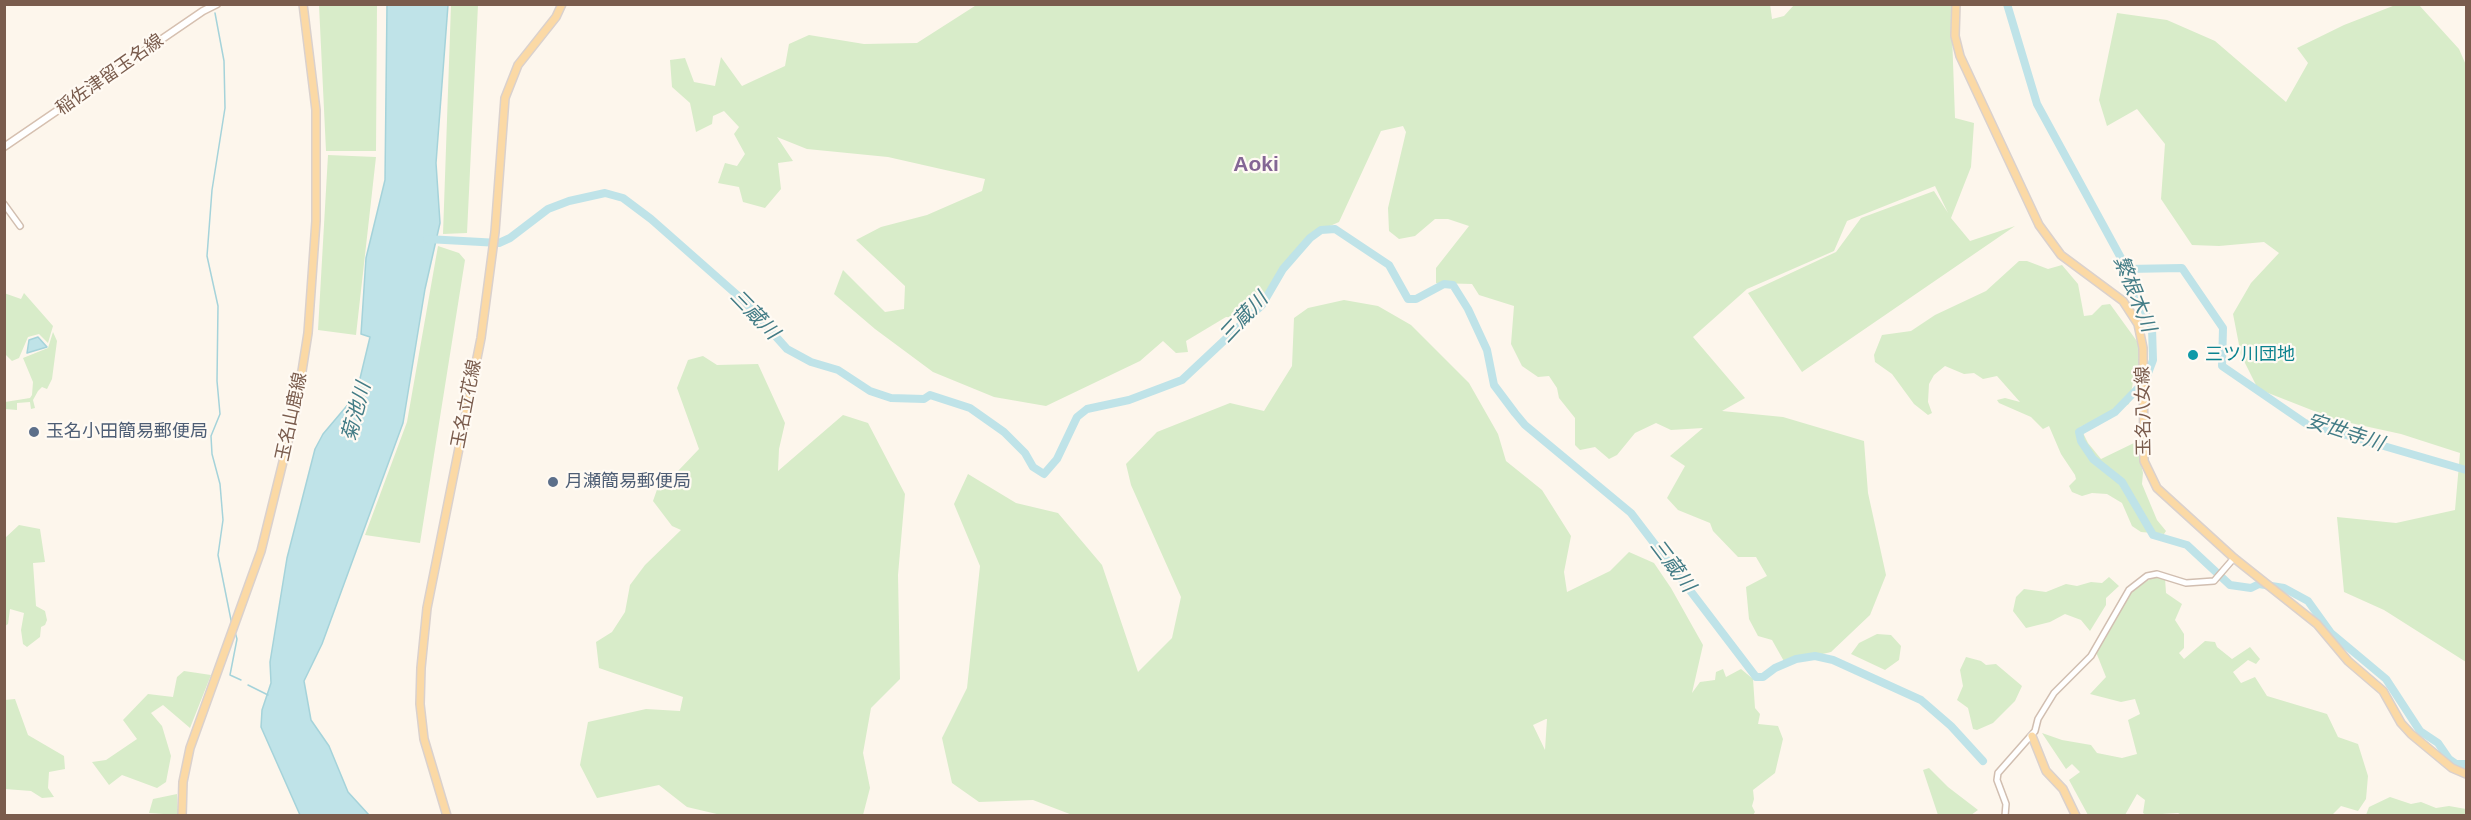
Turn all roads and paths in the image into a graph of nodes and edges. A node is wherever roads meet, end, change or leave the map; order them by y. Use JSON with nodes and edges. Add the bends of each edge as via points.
{"nodes":[{"id":1,"x":217,"y":4,"type":"edge"},
{"id":2,"x":303,"y":4,"type":"edge"},
{"id":3,"x":562,"y":4,"type":"edge"},
{"id":4,"x":1956,"y":4,"type":"edge"},
{"id":5,"x":4,"y":147,"type":"edge"},
{"id":6,"x":4,"y":204,"type":"edge"},
{"id":7,"x":20,"y":226,"type":"dead end"},
{"id":8,"x":2234,"y":558,"type":"junction"},
{"id":9,"x":2031,"y":736,"type":"junction"},
{"id":10,"x":2466,"y":774,"type":"edge"},
{"id":11,"x":182,"y":816,"type":"edge"},
{"id":12,"x":447,"y":816,"type":"edge"},
{"id":13,"x":2005,"y":816,"type":"edge"},
{"id":14,"x":2076,"y":816,"type":"edge"}],
"edges":[{"from":1,"to":5,"type":"main road","name":"稲佐津留玉名線"},
{"from":2,"to":11,"type":"main road","name":"玉名山鹿線","via":[[316,110],[316,221],[308,333],[290,436],[261,551],[190,748]]},
{"from":3,"to":12,"type":"main road","name":"玉名立花線","via":[[518,65],[505,98],[495,240],[481,338],[427,608],[420,704],[424,739]]},
{"from":4,"to":8,"type":"main road","name":"玉名八女線","via":[[1955,36],[1960,56],[2039,225],[2061,255],[2132,311],[2141,336],[2143,452],[2150,478],[2165,498]]},
{"from":6,"to":7,"type":"street"},
{"from":8,"to":9,"type":"street","via":[[2218,578],[2204,583],[2186,583],[2157,574],[2138,582],[2123,599],[2091,656],[2046,704]]},
{"from":8,"to":10,"type":"main road","name":"玉名八女線","via":[[2317,624],[2348,661],[2383,691],[2411,734],[2452,768]]},
{"from":9,"to":13,"type":"street","via":[[1998,773]]},
{"from":9,"to":14,"type":"main road","via":[[2046,771],[2063,789]]}]}
